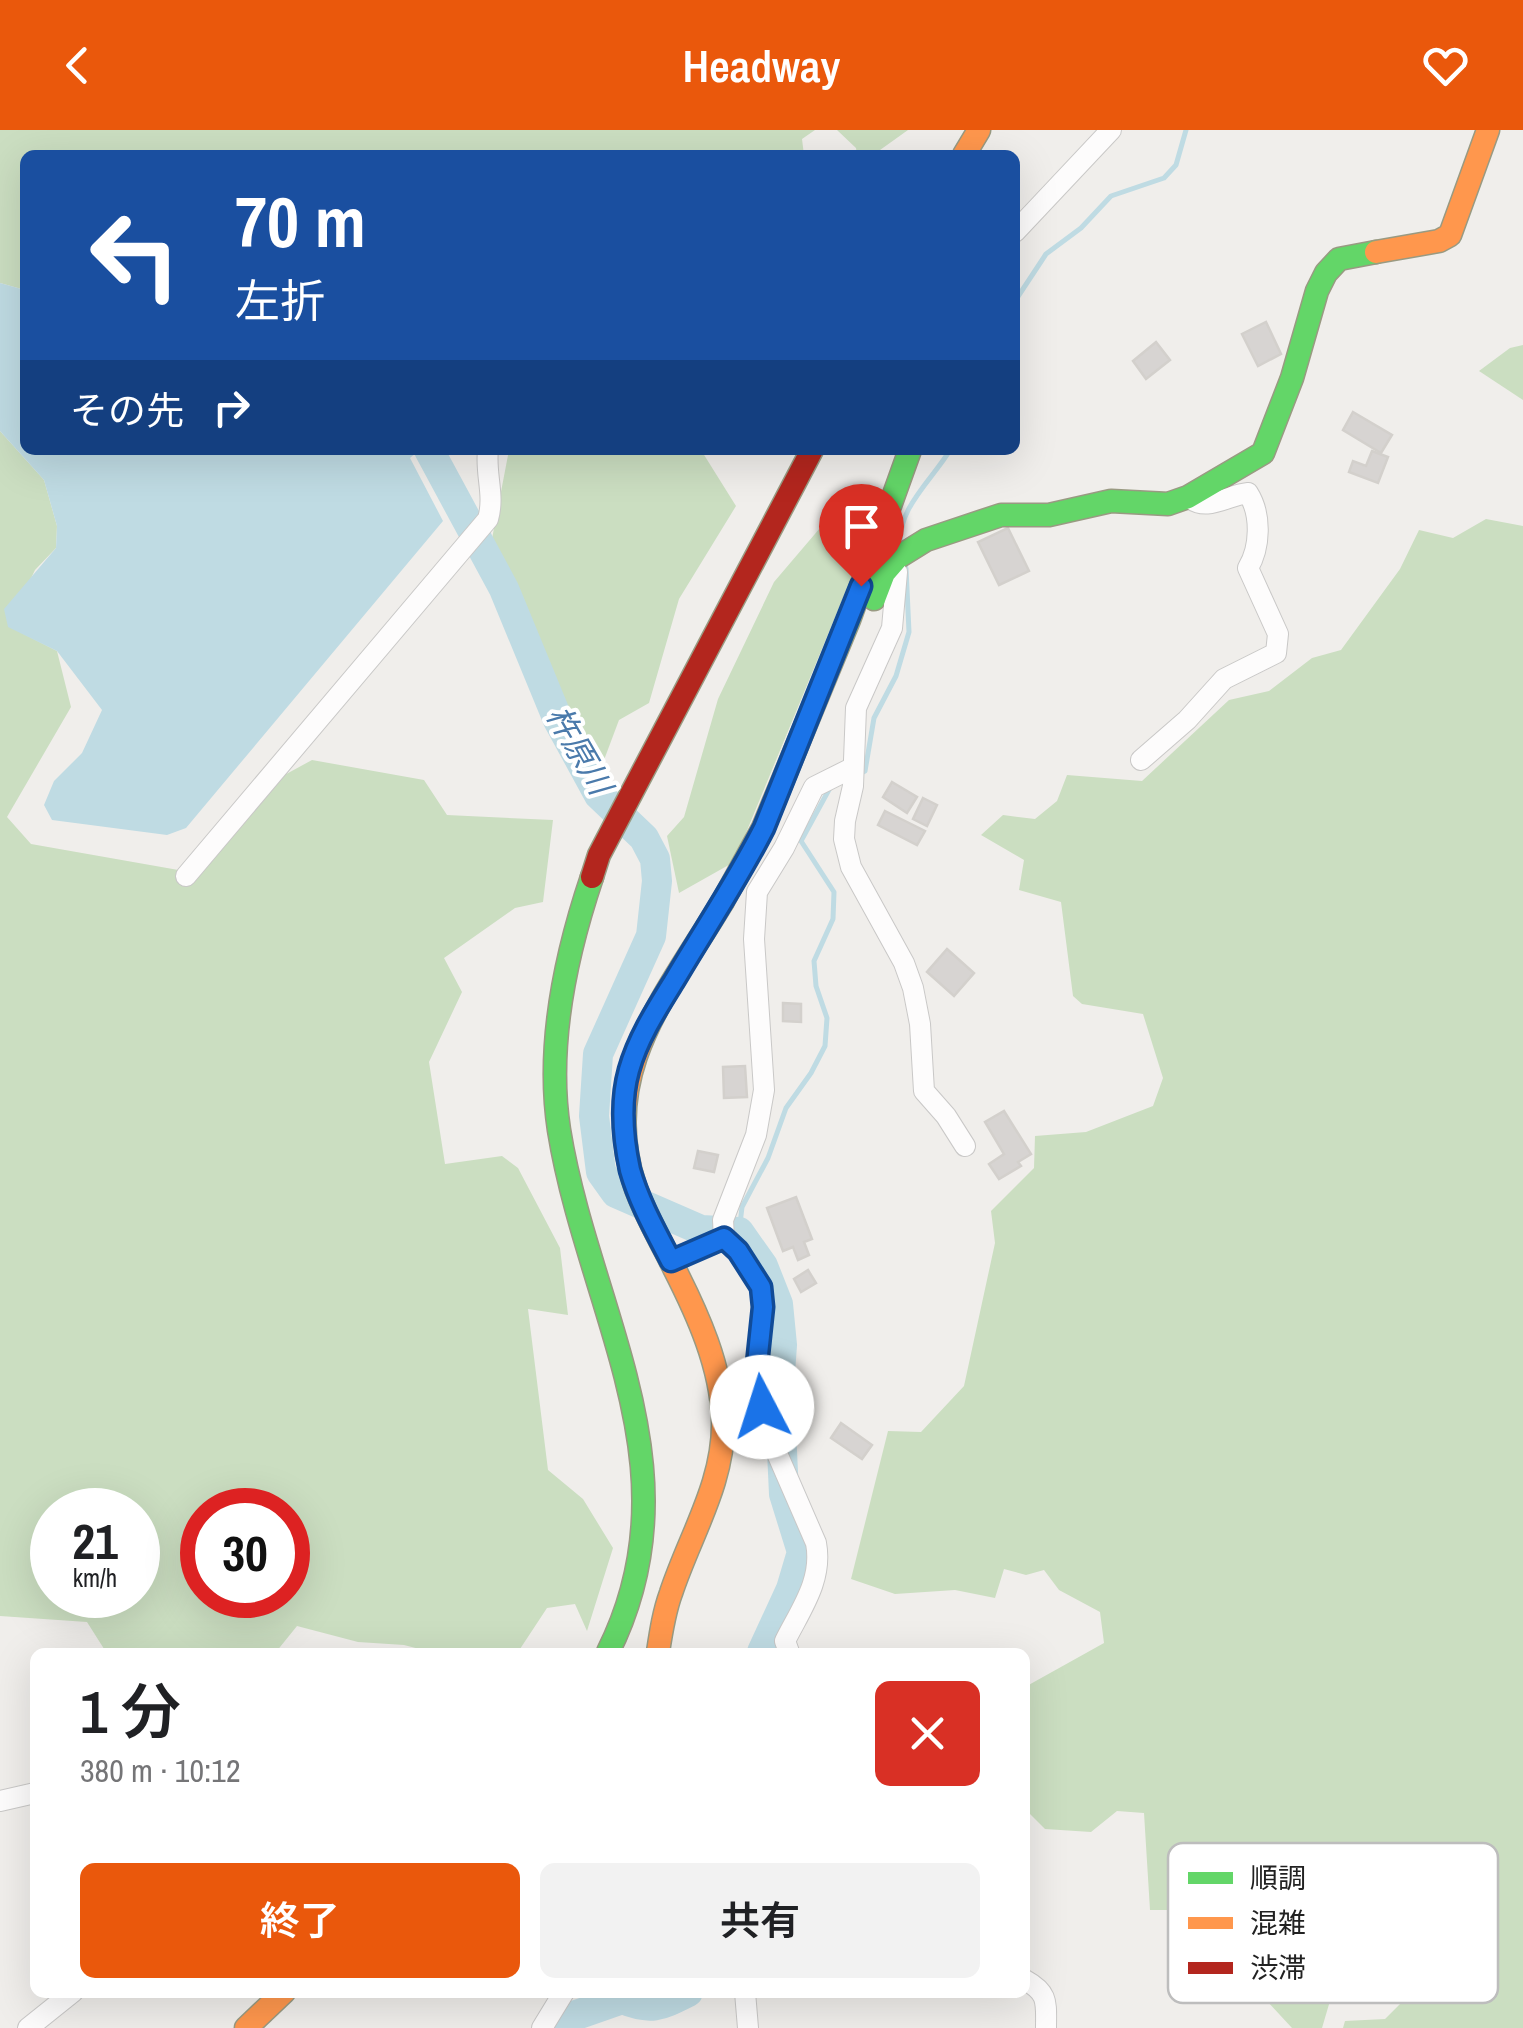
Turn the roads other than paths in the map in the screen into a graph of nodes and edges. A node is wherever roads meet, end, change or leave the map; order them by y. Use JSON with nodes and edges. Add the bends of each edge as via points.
{"nodes":[{"id":1,"x":1111,"y":130,"type":"edge"},
{"id":2,"x":1488,"y":130,"type":"edge"},
{"id":3,"x":1020,"y":227,"type":"edge"},
{"id":4,"x":488,"y":455,"type":"edge"},
{"id":5,"x":809,"y":455,"type":"edge"},
{"id":6,"x":908,"y":455,"type":"edge"},
{"id":7,"x":1188,"y":496,"type":"junction"},
{"id":8,"x":899,"y":558,"type":"junction"},
{"id":9,"x":849,"y":620,"type":"junction"},
{"id":10,"x":1141,"y":760,"type":"dead end"},
{"id":11,"x":853,"y":777,"type":"junction"},
{"id":12,"x":186,"y":876,"type":"dead end"},
{"id":13,"x":965,"y":1146,"type":"dead end"},
{"id":14,"x":724,"y":1238,"type":"junction"},
{"id":15,"x":671,"y":1261,"type":"junction"},
{"id":16,"x":610,"y":1648,"type":"edge"},
{"id":17,"x":659,"y":1648,"type":"edge"},
{"id":18,"x":788,"y":1648,"type":"edge"},
{"id":19,"x":30,"y":1794,"type":"edge"},
{"id":20,"x":0,"y":1801,"type":"edge"},
{"id":21,"x":1030,"y":1983,"type":"edge"},
{"id":22,"x":66,"y":1998,"type":"edge"},
{"id":23,"x":278,"y":1998,"type":"edge"},
{"id":24,"x":560,"y":1998,"type":"edge"},
{"id":25,"x":746,"y":1998,"type":"edge"},
{"id":26,"x":28,"y":2028,"type":"edge"},
{"id":27,"x":246,"y":2028,"type":"edge"},
{"id":28,"x":542,"y":2028,"type":"edge"},
{"id":29,"x":748,"y":2028,"type":"edge"},
{"id":30,"x":1046,"y":2028,"type":"edge"}],
"edges":[{"from":1,"to":3,"type":"street"},
{"from":2,"to":7,"type":"main road","via":[[1450,235],[1339,259],[1318,290],[1263,453]]},
{"from":4,"to":12,"type":"street","via":[[493,500],[488,518]]},
{"from":5,"to":16,"type":"main road","via":[[598,855],[563,985],[554,1083],[571,1187],[630,1386],[644,1478],[639,1557]]},
{"from":6,"to":9,"type":"main road"},
{"from":7,"to":8,"type":"main road","via":[[1168,504],[1111,502],[1049,515],[1001,515],[926,540]]},
{"from":7,"to":10,"type":"street","via":[[1214,504],[1248,493],[1253,501],[1259,549],[1248,568],[1278,634],[1276,653],[1224,679]]},
{"from":8,"to":9,"type":"main road","via":[[859,622]]},
{"from":8,"to":11,"type":"street","via":[[892,628],[856,708]]},
{"from":9,"to":15,"type":"main road","via":[[764,828],[640,1038],[628,1073],[624,1130],[631,1171]]},
{"from":11,"to":13,"type":"street","via":[[844,821],[850,866],[913,988],[924,1091]]},
{"from":11,"to":14,"type":"street","via":[[814,787],[757,892],[764,1090],[756,1135],[723,1220]]},
{"from":14,"to":15,"type":"street"},
{"from":14,"to":18,"type":"street","via":[[761,1287],[757,1364],[766,1428],[819,1560]]},
{"from":15,"to":17,"type":"main road","via":[[713,1360],[723,1422],[720,1461],[677,1570]]},
{"from":19,"to":20,"type":"street"},
{"from":21,"to":30,"type":"street","via":[[1046,2000]]},
{"from":22,"to":26,"type":"street"},
{"from":23,"to":27,"type":"main road"},
{"from":24,"to":28,"type":"street"},
{"from":25,"to":29,"type":"street"}]}
